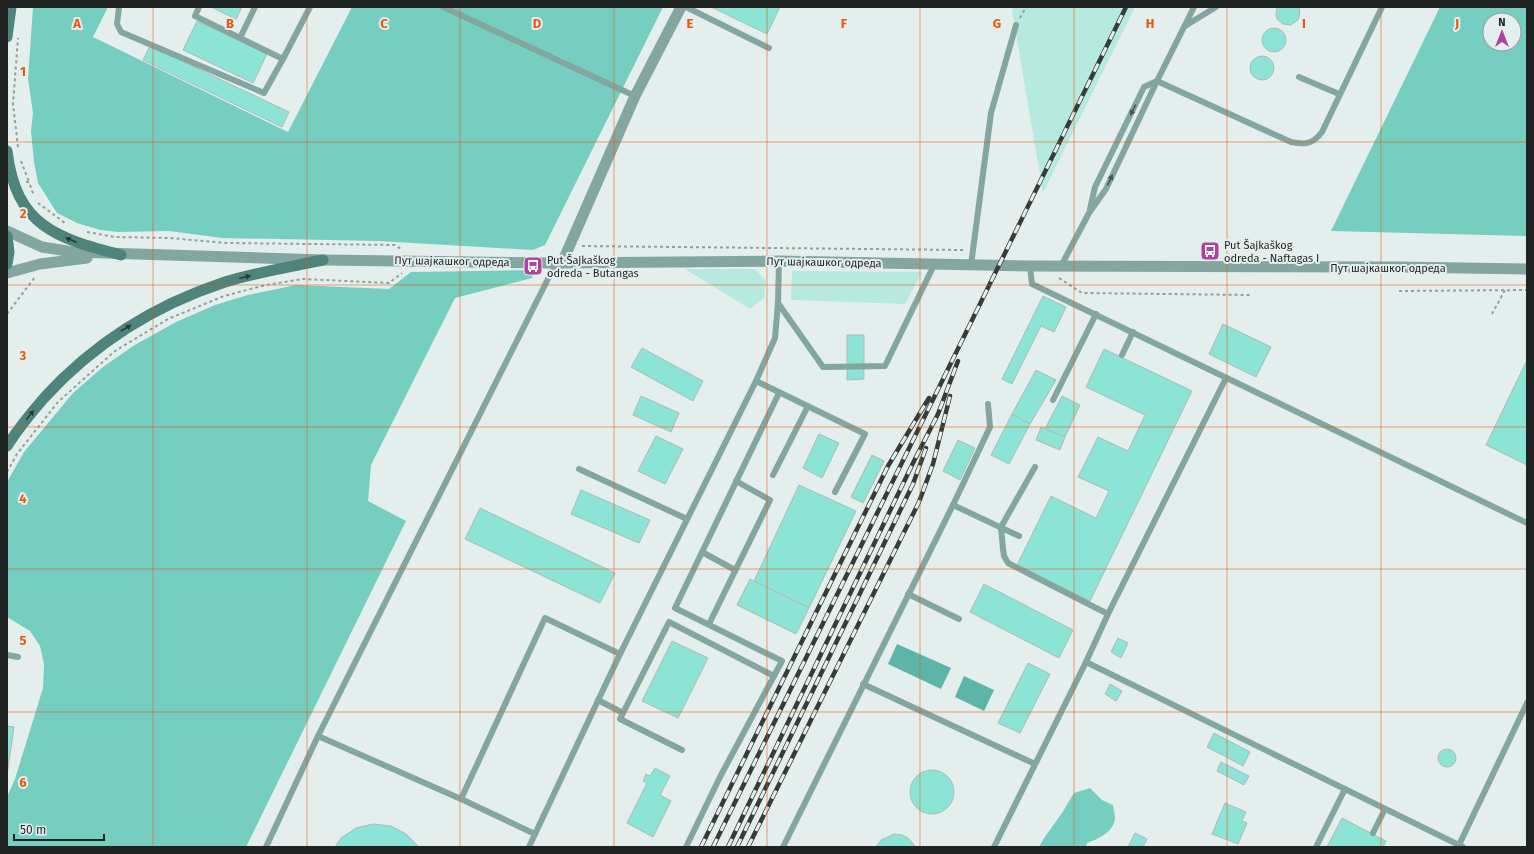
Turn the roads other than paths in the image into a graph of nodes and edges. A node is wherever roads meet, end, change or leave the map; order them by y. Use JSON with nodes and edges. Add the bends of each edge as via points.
{"nodes":[{"id":1,"x":11,"y":7,"type":"edge"},
{"id":2,"x":119,"y":7,"type":"edge"},
{"id":3,"x":199,"y":7,"type":"edge"},
{"id":4,"x":255,"y":7,"type":"edge"},
{"id":5,"x":310,"y":7,"type":"edge"},
{"id":6,"x":444,"y":7,"type":"edge"},
{"id":7,"x":681,"y":7,"type":"edge"},
{"id":8,"x":686,"y":7,"type":"edge"},
{"id":9,"x":1194,"y":7,"type":"edge"},
{"id":10,"x":1216,"y":7,"type":"edge"},
{"id":11,"x":1382,"y":7,"type":"edge"},
{"id":12,"x":1016,"y":25,"type":"road end"},
{"id":13,"x":1185,"y":26,"type":"junction"},
{"id":14,"x":7,"y":34,"type":"edge"},
{"id":15,"x":240,"y":38,"type":"junction"},
{"id":16,"x":769,"y":48,"type":"dead end"},
{"id":17,"x":284,"y":59,"type":"junction"},
{"id":18,"x":1299,"y":77,"type":"dead end"},
{"id":19,"x":1157,"y":81,"type":"junction"},
{"id":20,"x":1339,"y":94,"type":"junction"},
{"id":21,"x":635,"y":96,"type":"junction"},
{"id":22,"x":7,"y":151,"type":"edge"},
{"id":23,"x":1089,"y":212,"type":"junction"},
{"id":24,"x":7,"y":231,"type":"edge"},
{"id":25,"x":7,"y":236,"type":"edge"},
{"id":26,"x":121,"y":255,"type":"junction"},
{"id":27,"x":323,"y":260,"type":"junction"},
{"id":28,"x":779,"y":262,"type":"junction"},
{"id":29,"x":559,"y":263,"type":"junction"},
{"id":30,"x":7,"y":264,"type":"edge"},
{"id":31,"x":935,"y":264,"type":"junction"},
{"id":32,"x":971,"y":265,"type":"junction"},
{"id":33,"x":1030,"y":266,"type":"junction"},
{"id":34,"x":1061,"y":266,"type":"junction"},
{"id":35,"x":1527,"y":269,"type":"edge"},
{"id":36,"x":7,"y":273,"type":"edge"},
{"id":37,"x":778,"y":303,"type":"junction"},
{"id":38,"x":1096,"y":314,"type":"junction"},
{"id":39,"x":1133,"y":332,"type":"junction"},
{"id":40,"x":1122,"y":355,"type":"dead end"},
{"id":41,"x":1226,"y":378,"type":"junction"},
{"id":42,"x":756,"y":381,"type":"junction"},
{"id":43,"x":779,"y":392,"type":"junction"},
{"id":44,"x":1053,"y":400,"type":"dead end"},
{"id":45,"x":988,"y":404,"type":"dead end"},
{"id":46,"x":808,"y":406,"type":"junction"},
{"id":47,"x":7,"y":446,"type":"edge"},
{"id":48,"x":1035,"y":467,"type":"dead end"},
{"id":49,"x":578,"y":469,"type":"dead end"},
{"id":50,"x":773,"y":475,"type":"dead end"},
{"id":51,"x":736,"y":481,"type":"junction"},
{"id":52,"x":835,"y":492,"type":"dead end"},
{"id":53,"x":953,"y":505,"type":"junction"},
{"id":54,"x":687,"y":518,"type":"junction"},
{"id":55,"x":1527,"y":523,"type":"edge"},
{"id":56,"x":1002,"y":527,"type":"junction"},
{"id":57,"x":1019,"y":536,"type":"dead end"},
{"id":58,"x":702,"y":552,"type":"junction"},
{"id":59,"x":735,"y":570,"type":"junction"},
{"id":60,"x":908,"y":594,"type":"junction"},
{"id":61,"x":1108,"y":614,"type":"junction"},
{"id":62,"x":959,"y":619,"type":"dead end"},
{"id":63,"x":709,"y":624,"type":"junction"},
{"id":64,"x":620,"y":654,"type":"junction"},
{"id":65,"x":7,"y":655,"type":"edge"},
{"id":66,"x":18,"y":657,"type":"dead end"},
{"id":67,"x":1086,"y":662,"type":"junction"},
{"id":68,"x":774,"y":676,"type":"junction"},
{"id":69,"x":863,"y":684,"type":"junction"},
{"id":70,"x":598,"y":700,"type":"junction"},
{"id":71,"x":1527,"y":703,"type":"edge"},
{"id":72,"x":623,"y":713,"type":"junction"},
{"id":73,"x":318,"y":736,"type":"junction"},
{"id":74,"x":682,"y":750,"type":"dead end"},
{"id":75,"x":1035,"y":764,"type":"junction"},
{"id":76,"x":1345,"y":789,"type":"junction"},
{"id":77,"x":461,"y":800,"type":"junction"},
{"id":78,"x":1385,"y":809,"type":"junction"},
{"id":79,"x":1373,"y":833,"type":"dead end"},
{"id":80,"x":535,"y":834,"type":"junction"},
{"id":81,"x":1461,"y":846,"type":"edge"},
{"id":82,"x":266,"y":847,"type":"edge"},
{"id":83,"x":529,"y":847,"type":"edge"},
{"id":84,"x":686,"y":847,"type":"edge"},
{"id":85,"x":783,"y":847,"type":"edge"},
{"id":86,"x":994,"y":847,"type":"edge"},
{"id":87,"x":1316,"y":847,"type":"edge"}],
"edges":[{"from":1,"to":14,"type":"main road"},
{"from":2,"to":17,"type":"lane","via":[[117,24],[121,32],[264,93]]},
{"from":3,"to":15,"type":"lane","via":[[195,16]]},
{"from":4,"to":15,"type":"lane"},
{"from":5,"to":17,"type":"lane"},
{"from":6,"to":21,"type":"lane"},
{"from":7,"to":21,"type":"street"},
{"from":8,"to":16,"type":"lane"},
{"from":9,"to":13,"type":"lane"},
{"from":10,"to":13,"type":"lane"},
{"from":11,"to":20,"type":"lane"},
{"from":12,"to":32,"type":"lane","via":[[990,113]]},
{"from":13,"to":19,"type":"lane"},
{"from":15,"to":17,"type":"lane"},
{"from":18,"to":20,"type":"lane"},
{"from":19,"to":20,"type":"lane","via":[[1291,142],[1301,144],[1317,139]]},
{"from":23,"to":19,"type":"lane","one_way":true,"via":[[1106,189]]},
{"from":19,"to":23,"type":"lane","one_way":true,"via":[[1144,88],[1095,187]]},
{"from":21,"to":29,"type":"street"},
{"from":26,"to":22,"type":"main road","one_way":true,"via":[[81,245],[48,229],[29,212],[13,182]]},
{"from":23,"to":34,"type":"lane"},
{"from":24,"to":26,"type":"street","name":"Пут шајкашког одреда","via":[[51,249]]},
{"from":25,"to":30,"type":"main road"},
{"from":26,"to":27,"type":"street","name":"Пут шајкашког одреда"},
{"from":26,"to":36,"type":"street","name":"Пут шајкашког одреда","via":[[40,264]]},
{"from":27,"to":29,"type":"street","name":"Пут шајкашког одреда"},
{"from":47,"to":27,"type":"main road","one_way":true,"via":[[32,412],[59,382],[116,334],[148,314],[183,297],[227,281]]},
{"from":28,"to":29,"type":"street","name":"Пут шајкашког одреда"},
{"from":28,"to":31,"type":"street","name":"Пут шајкашког одреда"},
{"from":28,"to":37,"type":"lane"},
{"from":29,"to":73,"type":"lane"},
{"from":31,"to":32,"type":"street","name":"Пут шајкашког одреда"},
{"from":31,"to":37,"type":"lane","via":[[885,366],[823,367]]},
{"from":32,"to":33,"type":"street","name":"Пут шајкашког одреда"},
{"from":33,"to":34,"type":"street","name":"Пут шајкашког одреда"},
{"from":33,"to":38,"type":"lane","via":[[1032,284]]},
{"from":34,"to":35,"type":"street","name":"Пут шајкашког одреда"},
{"from":37,"to":42,"type":"lane","via":[[775,338]]},
{"from":38,"to":39,"type":"lane"},
{"from":38,"to":44,"type":"lane"},
{"from":39,"to":40,"type":"lane"},
{"from":39,"to":41,"type":"lane"},
{"from":41,"to":55,"type":"lane"},
{"from":41,"to":61,"type":"lane"},
{"from":42,"to":43,"type":"lane"},
{"from":42,"to":54,"type":"lane"},
{"from":43,"to":46,"type":"lane"},
{"from":43,"to":51,"type":"lane"},
{"from":45,"to":53,"type":"lane","via":[[990,427]]},
{"from":46,"to":50,"type":"lane"},
{"from":46,"to":52,"type":"lane","via":[[865,434]]},
{"from":48,"to":56,"type":"lane"},
{"from":49,"to":54,"type":"lane"},
{"from":51,"to":58,"type":"lane"},
{"from":51,"to":59,"type":"lane","via":[[770,500]]},
{"from":53,"to":56,"type":"lane"},
{"from":53,"to":60,"type":"lane"},
{"from":54,"to":64,"type":"lane"},
{"from":56,"to":57,"type":"lane"},
{"from":56,"to":61,"type":"lane","via":[[1004,556],[1008,563]]},
{"from":58,"to":59,"type":"lane"},
{"from":58,"to":63,"type":"lane","via":[[675,608]]},
{"from":59,"to":63,"type":"lane"},
{"from":60,"to":62,"type":"lane"},
{"from":60,"to":69,"type":"lane"},
{"from":61,"to":67,"type":"lane"},
{"from":63,"to":68,"type":"lane","via":[[782,660]]},
{"from":64,"to":70,"type":"lane"},
{"from":64,"to":77,"type":"lane","via":[[545,618]]},
{"from":65,"to":66,"type":"lane"},
{"from":67,"to":75,"type":"lane"},
{"from":67,"to":76,"type":"lane"},
{"from":68,"to":72,"type":"lane","via":[[669,622]]},
{"from":68,"to":84,"type":"lane"},
{"from":69,"to":75,"type":"lane"},
{"from":69,"to":85,"type":"lane"},
{"from":70,"to":72,"type":"lane"},
{"from":70,"to":80,"type":"lane"},
{"from":71,"to":81,"type":"lane"},
{"from":72,"to":74,"type":"lane","via":[[620,719]]},
{"from":73,"to":77,"type":"lane"},
{"from":73,"to":82,"type":"lane"},
{"from":75,"to":86,"type":"lane"},
{"from":76,"to":78,"type":"lane"},
{"from":76,"to":87,"type":"lane"},
{"from":77,"to":80,"type":"lane"},
{"from":78,"to":79,"type":"lane"},
{"from":78,"to":81,"type":"lane"},
{"from":80,"to":83,"type":"lane"}]}
